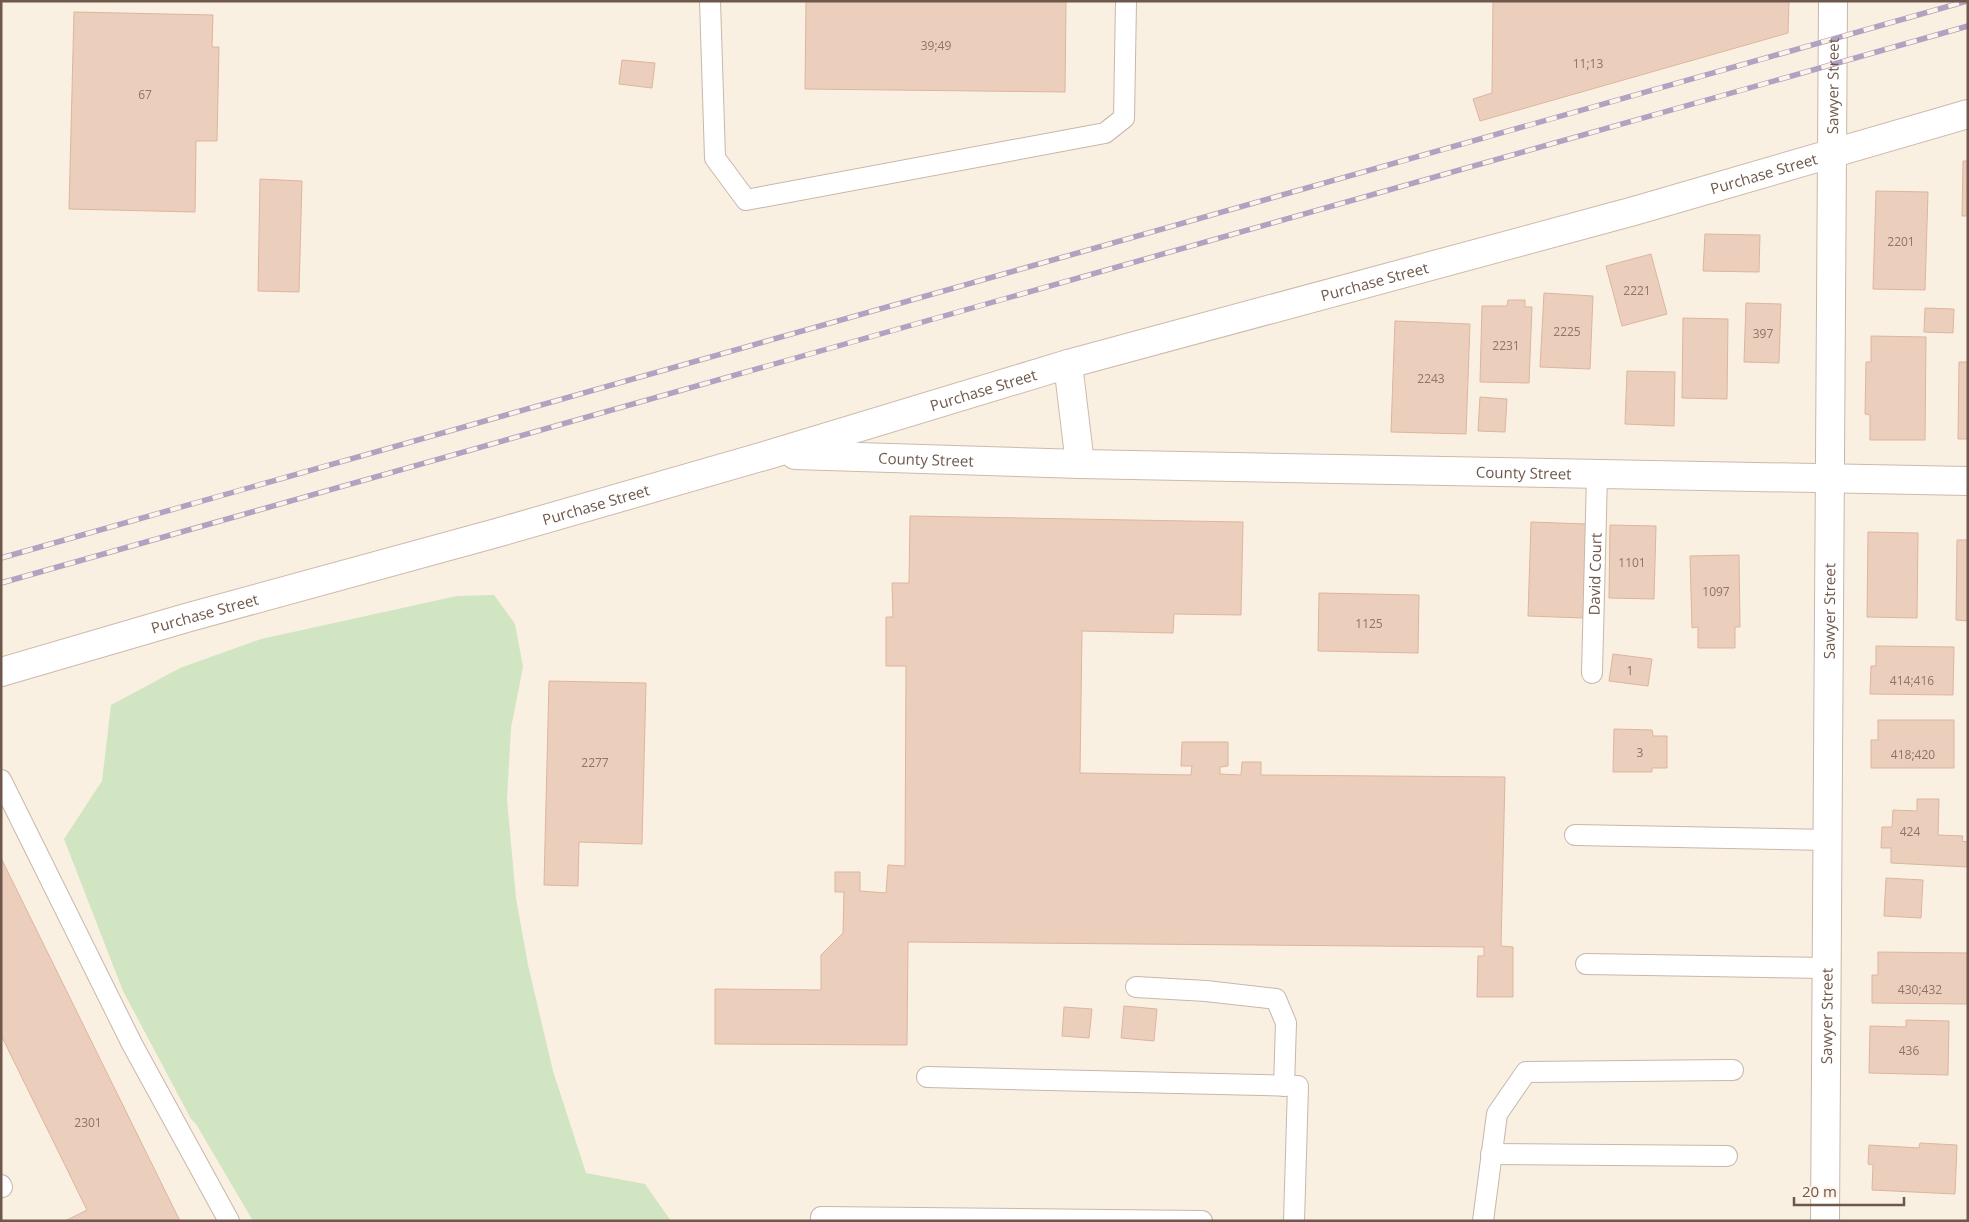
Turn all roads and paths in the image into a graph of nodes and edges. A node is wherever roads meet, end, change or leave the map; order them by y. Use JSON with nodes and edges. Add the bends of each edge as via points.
{"nodes":[{"id":1,"x":710,"y":1,"type":"edge"},
{"id":2,"x":1126,"y":1,"type":"edge"},
{"id":3,"x":1833,"y":1,"type":"edge"},
{"id":4,"x":1968,"y":114,"type":"edge"},
{"id":5,"x":1833,"y":152,"type":"junction"},
{"id":6,"x":1068,"y":364,"type":"junction"},
{"id":7,"x":771,"y":454,"type":"junction"},
{"id":8,"x":1080,"y":464,"type":"junction"},
{"id":9,"x":1597,"y":475,"type":"junction"},
{"id":10,"x":1830,"y":480,"type":"junction"},
{"id":11,"x":1968,"y":482,"type":"edge"},
{"id":12,"x":1,"y":672,"type":"edge"},
{"id":13,"x":1592,"y":673,"type":"dead end"},
{"id":14,"x":1,"y":780,"type":"edge"},
{"id":15,"x":1576,"y":835,"type":"dead end"},
{"id":16,"x":1828,"y":840,"type":"junction"},
{"id":17,"x":1586,"y":964,"type":"dead end"},
{"id":18,"x":1827,"y":968,"type":"junction"},
{"id":19,"x":1136,"y":987,"type":"dead end"},
{"id":20,"x":1733,"y":1070,"type":"dead end"},
{"id":21,"x":927,"y":1077,"type":"dead end"},
{"id":22,"x":1284,"y":1086,"type":"junction"},
{"id":23,"x":1491,"y":1154,"type":"junction"},
{"id":24,"x":1727,"y":1156,"type":"dead end"},
{"id":25,"x":229,"y":1221,"type":"edge"},
{"id":26,"x":821,"y":1221,"type":"edge"},
{"id":27,"x":1202,"y":1221,"type":"edge"},
{"id":28,"x":1294,"y":1221,"type":"edge"},
{"id":29,"x":1483,"y":1221,"type":"edge"},
{"id":30,"x":1825,"y":1221,"type":"edge"}],
"edges":[{"from":1,"to":2,"type":"lane","via":[[715,158],[746,200],[1105,133],[1124,118]]},
{"from":3,"to":5,"type":"main road","name":"Sawyer Street"},
{"from":4,"to":5,"type":"main road","name":"Purchase Street"},
{"from":5,"to":6,"type":"main road","name":"Purchase Street","via":[[1634,211]]},
{"from":5,"to":10,"type":"main road","name":"Sawyer Street"},
{"from":6,"to":7,"type":"main road","name":"Purchase Street"},
{"from":6,"to":8,"type":"main road"},
{"from":7,"to":8,"type":"main road","name":"County Street"},
{"from":7,"to":12,"type":"main road","name":"Purchase Street"},
{"from":8,"to":9,"type":"main road","name":"County Street"},
{"from":9,"to":10,"type":"main road","name":"County Street"},
{"from":9,"to":13,"type":"lane","name":"David Court"},
{"from":10,"to":11,"type":"main road","name":"County Street"},
{"from":10,"to":16,"type":"main road","name":"Sawyer Street"},
{"from":14,"to":25,"type":"lane","via":[[132,1044]]},
{"from":15,"to":16,"type":"lane"},
{"from":16,"to":18,"type":"main road","name":"Sawyer Street"},
{"from":17,"to":18,"type":"lane"},
{"from":18,"to":30,"type":"main road","name":"Sawyer Street"},
{"from":19,"to":22,"type":"lane","via":[[1276,999],[1286,1023]]},
{"from":20,"to":23,"type":"lane","via":[[1526,1072],[1497,1114]]},
{"from":21,"to":22,"type":"lane"},
{"from":22,"to":28,"type":"lane","via":[[1298,1086]]},
{"from":23,"to":24,"type":"lane"},
{"from":23,"to":29,"type":"lane"},
{"from":26,"to":27,"type":"lane","via":[[821,1217]]}]}
